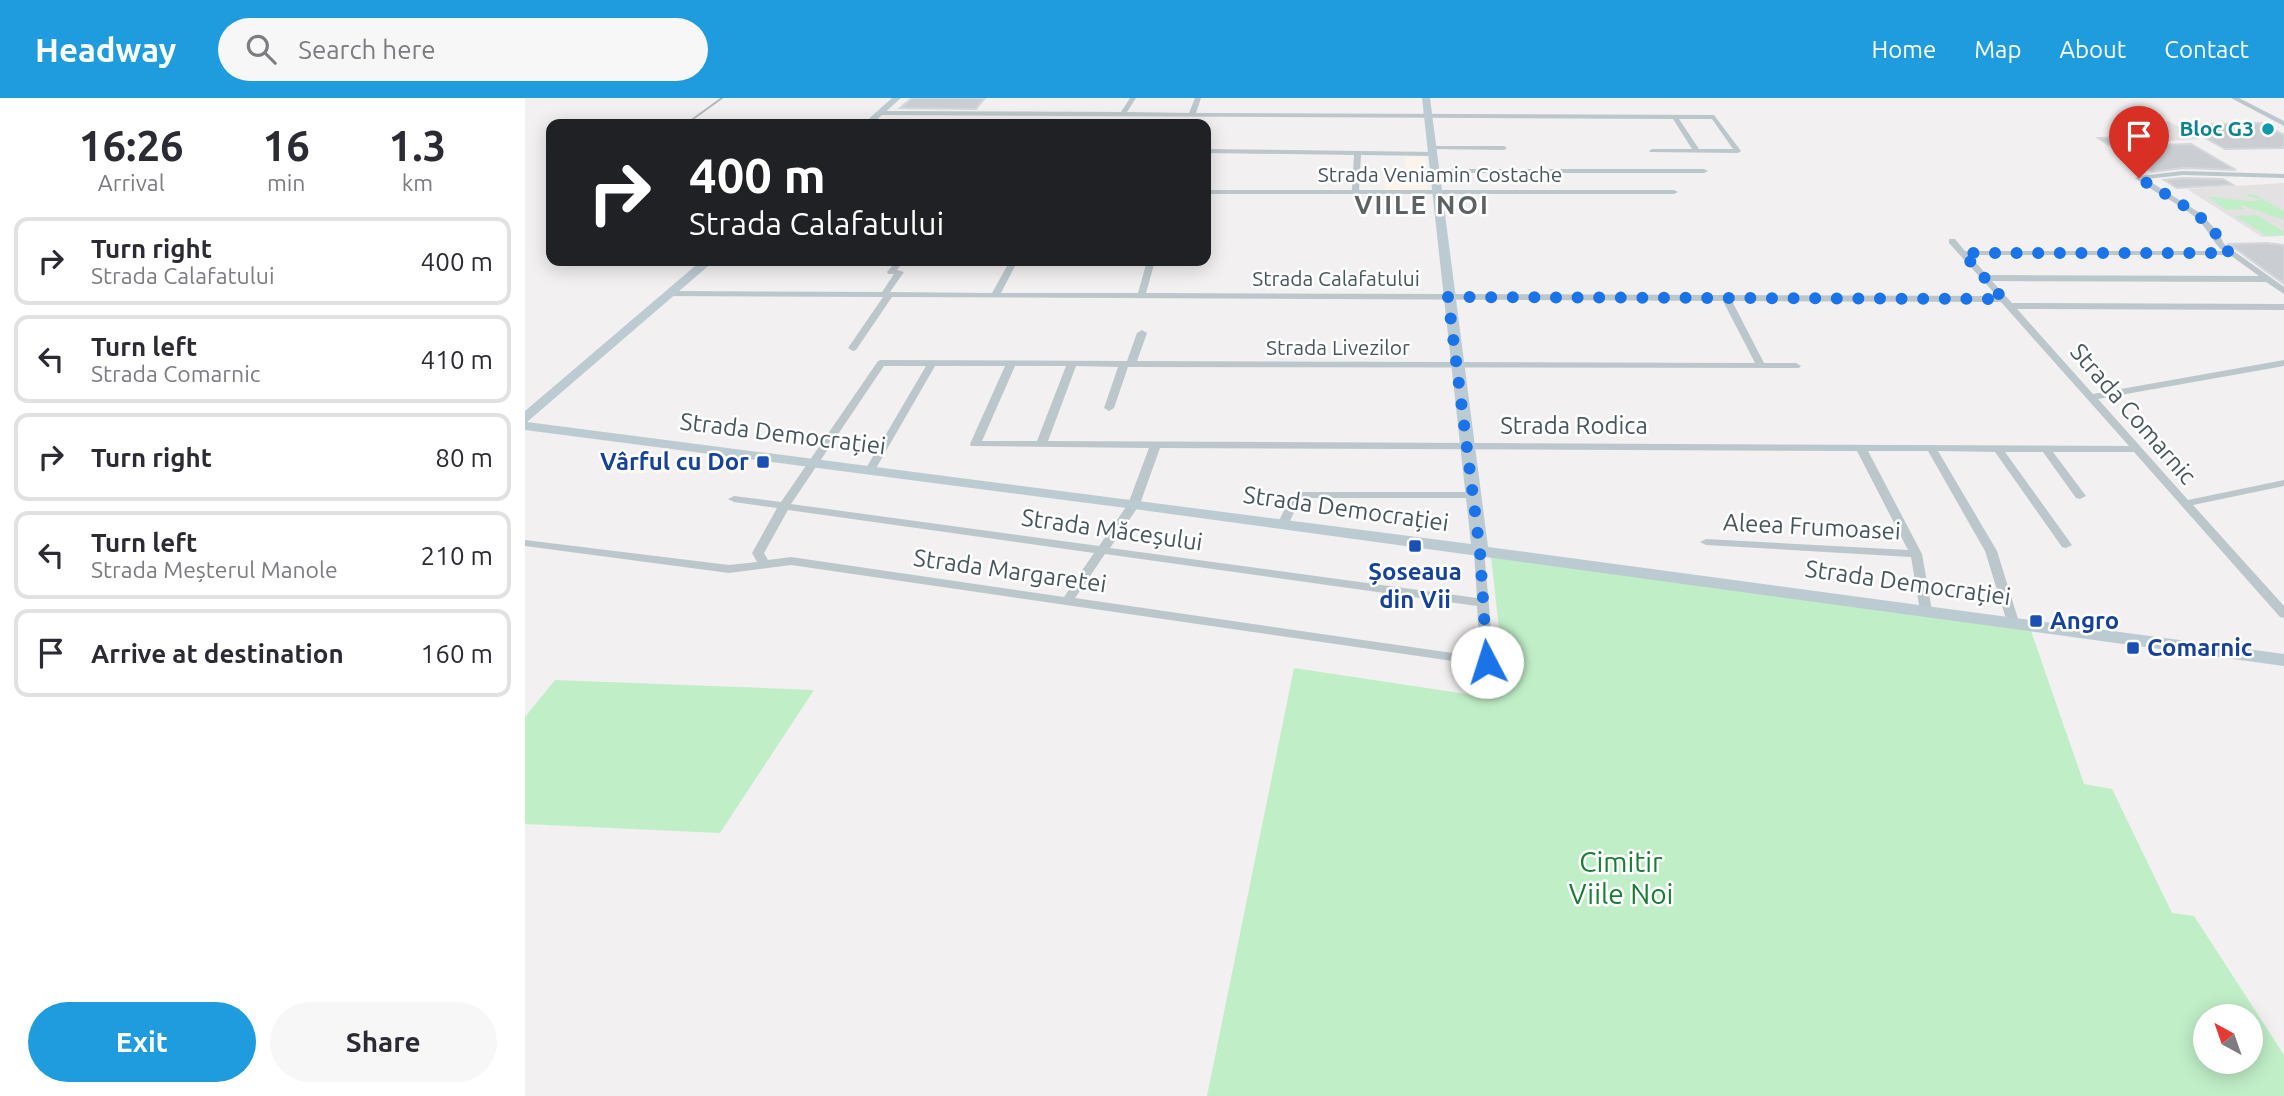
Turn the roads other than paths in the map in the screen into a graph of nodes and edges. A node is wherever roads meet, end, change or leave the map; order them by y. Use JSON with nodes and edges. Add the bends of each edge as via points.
{"nodes":[{"id":1,"x":897,"y":98,"type":"edge"},
{"id":2,"x":1133,"y":98,"type":"edge"},
{"id":3,"x":1198,"y":98,"type":"edge"},
{"id":4,"x":1426,"y":98,"type":"edge"},
{"id":5,"x":2234,"y":98,"type":"edge"},
{"id":6,"x":880,"y":113,"type":"junction"},
{"id":7,"x":2251,"y":113,"type":"dead end"},
{"id":8,"x":2263,"y":113,"type":"junction"},
{"id":9,"x":2284,"y":113,"type":"edge"},
{"id":10,"x":1123,"y":114,"type":"junction"},
{"id":11,"x":1192,"y":114,"type":"junction"},
{"id":12,"x":1428,"y":115,"type":"junction"},
{"id":13,"x":1674,"y":116,"type":"junction"},
{"id":14,"x":873,"y":119,"type":"edge"},
{"id":15,"x":2284,"y":124,"type":"edge"},
{"id":16,"x":1504,"y":148,"type":"dead end"},
{"id":17,"x":1211,"y":151,"type":"edge"},
{"id":18,"x":1433,"y":151,"type":"junction"},
{"id":19,"x":1652,"y":151,"type":"dead end"},
{"id":20,"x":1697,"y":151,"type":"junction"},
{"id":21,"x":1359,"y":152,"type":"junction"},
{"id":22,"x":1435,"y":170,"type":"junction"},
{"id":23,"x":1704,"y":171,"type":"dead end"},
{"id":24,"x":2283,"y":176,"type":"edge"},
{"id":25,"x":1211,"y":192,"type":"edge"},
{"id":26,"x":1355,"y":192,"type":"junction"},
{"id":27,"x":1436,"y":192,"type":"junction"},
{"id":28,"x":1674,"y":192,"type":"dead end"},
{"id":29,"x":1952,"y":241,"type":"dead end"},
{"id":30,"x":1963,"y":253,"type":"junction"},
{"id":31,"x":2230,"y":253,"type":"junction"},
{"id":32,"x":702,"y":266,"type":"edge"},
{"id":33,"x":896,"y":266,"type":"edge"},
{"id":34,"x":1011,"y":266,"type":"dead end"},
{"id":35,"x":1150,"y":266,"type":"edge"},
{"id":36,"x":1985,"y":278,"type":"junction"},
{"id":37,"x":2267,"y":279,"type":"junction"},
{"id":38,"x":2284,"y":291,"type":"edge"},
{"id":39,"x":669,"y":294,"type":"junction"},
{"id":40,"x":887,"y":295,"type":"junction"},
{"id":41,"x":995,"y":295,"type":"junction"},
{"id":42,"x":1141,"y":296,"type":"junction"},
{"id":43,"x":1448,"y":297,"type":"junction"},
{"id":44,"x":1726,"y":297,"type":"junction"},
{"id":45,"x":2007,"y":302,"type":"junction"},
{"id":46,"x":2284,"y":307,"type":"edge"},
{"id":47,"x":1142,"y":333,"type":"dead end"},
{"id":48,"x":853,"y":348,"type":"dead end"},
{"id":49,"x":932,"y":363,"type":"junction"},
{"id":50,"x":2284,"y":363,"type":"edge"},
{"id":51,"x":1011,"y":364,"type":"junction"},
{"id":52,"x":1072,"y":364,"type":"junction"},
{"id":53,"x":1128,"y":364,"type":"junction"},
{"id":54,"x":1456,"y":366,"type":"junction"},
{"id":55,"x":1761,"y":366,"type":"junction"},
{"id":56,"x":1795,"y":366,"type":"dead end"},
{"id":57,"x":2091,"y":397,"type":"junction"},
{"id":58,"x":1109,"y":408,"type":"dead end"},
{"id":59,"x":525,"y":418,"type":"edge"},
{"id":60,"x":525,"y":426,"type":"edge"},
{"id":61,"x":1041,"y":445,"type":"junction"},
{"id":62,"x":1155,"y":446,"type":"junction"},
{"id":63,"x":1466,"y":447,"type":"junction"},
{"id":64,"x":1861,"y":448,"type":"junction"},
{"id":65,"x":1931,"y":448,"type":"junction"},
{"id":66,"x":1999,"y":449,"type":"junction"},
{"id":67,"x":2046,"y":449,"type":"junction"},
{"id":68,"x":2135,"y":449,"type":"junction"},
{"id":69,"x":813,"y":462,"type":"junction"},
{"id":70,"x":870,"y":470,"type":"junction"},
{"id":71,"x":2284,"y":483,"type":"edge"},
{"id":72,"x":1472,"y":495,"type":"junction"},
{"id":73,"x":2080,"y":496,"type":"dead end"},
{"id":74,"x":734,"y":499,"type":"dead end"},
{"id":75,"x":1134,"y":504,"type":"junction"},
{"id":76,"x":2185,"y":504,"type":"junction"},
{"id":77,"x":784,"y":506,"type":"junction"},
{"id":78,"x":1283,"y":525,"type":"junction"},
{"id":79,"x":1706,"y":542,"type":"dead end"},
{"id":80,"x":525,"y":543,"type":"edge"},
{"id":81,"x":2066,"y":545,"type":"dead end"},
{"id":82,"x":1104,"y":550,"type":"junction"},
{"id":83,"x":1480,"y":552,"type":"junction"},
{"id":84,"x":1916,"y":554,"type":"junction"},
{"id":85,"x":764,"y":564,"type":"junction"},
{"id":86,"x":1067,"y":601,"type":"junction"},
{"id":87,"x":1483,"y":604,"type":"junction"},
{"id":88,"x":1926,"y":611,"type":"junction"},
{"id":89,"x":2284,"y":614,"type":"edge"},
{"id":90,"x":2013,"y":622,"type":"junction"},
{"id":91,"x":2284,"y":660,"type":"edge"}],
"edges":[{"from":1,"to":6,"type":"street"},
{"from":2,"to":10,"type":"street"},
{"from":3,"to":11,"type":"street"},
{"from":4,"to":12,"type":"street"},
{"from":5,"to":8,"type":"street"},
{"from":6,"to":10,"type":"street"},
{"from":6,"to":14,"type":"street"},
{"from":7,"to":8,"type":"street"},
{"from":8,"to":9,"type":"street"},
{"from":8,"to":15,"type":"street"},
{"from":10,"to":11,"type":"street"},
{"from":11,"to":12,"type":"street"},
{"from":12,"to":13,"type":"street"},
{"from":12,"to":18,"type":"street"},
{"from":13,"to":20,"type":"street"},
{"from":13,"to":20,"type":"street","via":[[1714,117],[1738,151]]},
{"from":16,"to":18,"type":"street"},
{"from":17,"to":21,"type":"street"},
{"from":18,"to":21,"type":"street"},
{"from":18,"to":22,"type":"street"},
{"from":19,"to":20,"type":"street"},
{"from":21,"to":26,"type":"street"},
{"from":22,"to":23,"type":"street"},
{"from":22,"to":27,"type":"street"},
{"from":24,"to":31,"type":"street","via":[[2183,173],[2139,178],[2206,222]]},
{"from":25,"to":26,"type":"street","name":"Strada Veniamin Costache"},
{"from":26,"to":27,"type":"street","name":"Strada Veniamin Costache"},
{"from":27,"to":28,"type":"street","name":"Strada Veniamin Costache"},
{"from":27,"to":43,"type":"street"},
{"from":29,"to":30,"type":"street","name":"Strada Comarnic"},
{"from":30,"to":31,"type":"street"},
{"from":30,"to":36,"type":"street","name":"Strada Comarnic"},
{"from":31,"to":37,"type":"street"},
{"from":32,"to":39,"type":"street"},
{"from":33,"to":40,"type":"street","via":[[891,272],[900,272]]},
{"from":34,"to":41,"type":"street"},
{"from":35,"to":42,"type":"street"},
{"from":36,"to":37,"type":"street"},
{"from":36,"to":45,"type":"street","name":"Strada Comarnic"},
{"from":37,"to":38,"type":"street"},
{"from":39,"to":40,"type":"street","name":"Strada Calafatului"},
{"from":39,"to":59,"type":"street"},
{"from":40,"to":41,"type":"street","name":"Strada Calafatului"},
{"from":40,"to":48,"type":"street"},
{"from":41,"to":42,"type":"street","name":"Strada Calafatului"},
{"from":42,"to":43,"type":"street","name":"Strada Calafatului"},
{"from":43,"to":44,"type":"street","name":"Strada Calafatului"},
{"from":43,"to":54,"type":"street"},
{"from":44,"to":45,"type":"street","name":"Strada Calafatului"},
{"from":44,"to":55,"type":"street"},
{"from":45,"to":46,"type":"street","name":"Strada Calafatului"},
{"from":45,"to":57,"type":"street","name":"Strada Comarnic"},
{"from":47,"to":53,"type":"street"},
{"from":49,"to":51,"type":"street","name":"Strada Livezilor"},
{"from":49,"to":69,"type":"street","name":"Strada Livezilor","via":[[881,363]]},
{"from":49,"to":70,"type":"street"},
{"from":50,"to":57,"type":"street"},
{"from":51,"to":52,"type":"street","name":"Strada Livezilor"},
{"from":51,"to":61,"type":"street","name":"Strada Rodica","via":[[975,444]]},
{"from":52,"to":53,"type":"street","name":"Strada Livezilor"},
{"from":52,"to":61,"type":"street"},
{"from":53,"to":54,"type":"street","name":"Strada Livezilor"},
{"from":53,"to":58,"type":"street"},
{"from":54,"to":55,"type":"street","name":"Strada Livezilor"},
{"from":54,"to":63,"type":"street"},
{"from":55,"to":56,"type":"street","name":"Strada Livezilor"},
{"from":57,"to":68,"type":"street","name":"Strada Comarnic"},
{"from":60,"to":69,"type":"street","name":"Strada Democrației"},
{"from":61,"to":62,"type":"street","name":"Strada Rodica"},
{"from":62,"to":63,"type":"street","name":"Strada Rodica"},
{"from":62,"to":75,"type":"street"},
{"from":63,"to":64,"type":"street","name":"Strada Rodica"},
{"from":63,"to":72,"type":"street"},
{"from":64,"to":65,"type":"street","name":"Strada Rodica"},
{"from":64,"to":84,"type":"street"},
{"from":65,"to":66,"type":"street","name":"Strada Rodica"},
{"from":65,"to":90,"type":"street","via":[[1991,551]]},
{"from":66,"to":67,"type":"street","name":"Strada Rodica"},
{"from":66,"to":81,"type":"street"},
{"from":67,"to":68,"type":"street","name":"Strada Rodica"},
{"from":67,"to":73,"type":"street"},
{"from":68,"to":76,"type":"street","name":"Strada Comarnic"},
{"from":69,"to":70,"type":"street","name":"Strada Democrației"},
{"from":69,"to":77,"type":"street"},
{"from":70,"to":75,"type":"street","name":"Strada Democrației"},
{"from":71,"to":76,"type":"street"},
{"from":72,"to":78,"type":"street","via":[[1302,495],[1295,498]]},
{"from":72,"to":83,"type":"street"},
{"from":74,"to":77,"type":"street","name":"Strada Măceșului"},
{"from":75,"to":78,"type":"street","name":"Strada Democrației"},
{"from":75,"to":82,"type":"street"},
{"from":76,"to":89,"type":"street","name":"Strada Comarnic"},
{"from":77,"to":82,"type":"street","name":"Strada Măceșului"},
{"from":77,"to":85,"type":"street","via":[[758,553]]},
{"from":78,"to":83,"type":"street","name":"Strada Democrației"},
{"from":79,"to":84,"type":"street","name":"Aleea Frumoasei"},
{"from":80,"to":85,"type":"street","name":"Strada Margaretei","via":[[729,569]]},
{"from":82,"to":86,"type":"street"},
{"from":82,"to":87,"type":"street","name":"Strada Măceșului"},
{"from":83,"to":87,"type":"street"},
{"from":83,"to":88,"type":"street","name":"Strada Democrației"},
{"from":84,"to":88,"type":"street"},
{"from":85,"to":86,"type":"street","name":"Strada Margaretei","via":[[791,561]]},
{"from":86,"to":87,"type":"street","name":"Strada Margaretei","via":[[1487,662]]},
{"from":88,"to":90,"type":"street","name":"Strada Democrației"},
{"from":90,"to":91,"type":"street","name":"Strada Democrației"}]}
